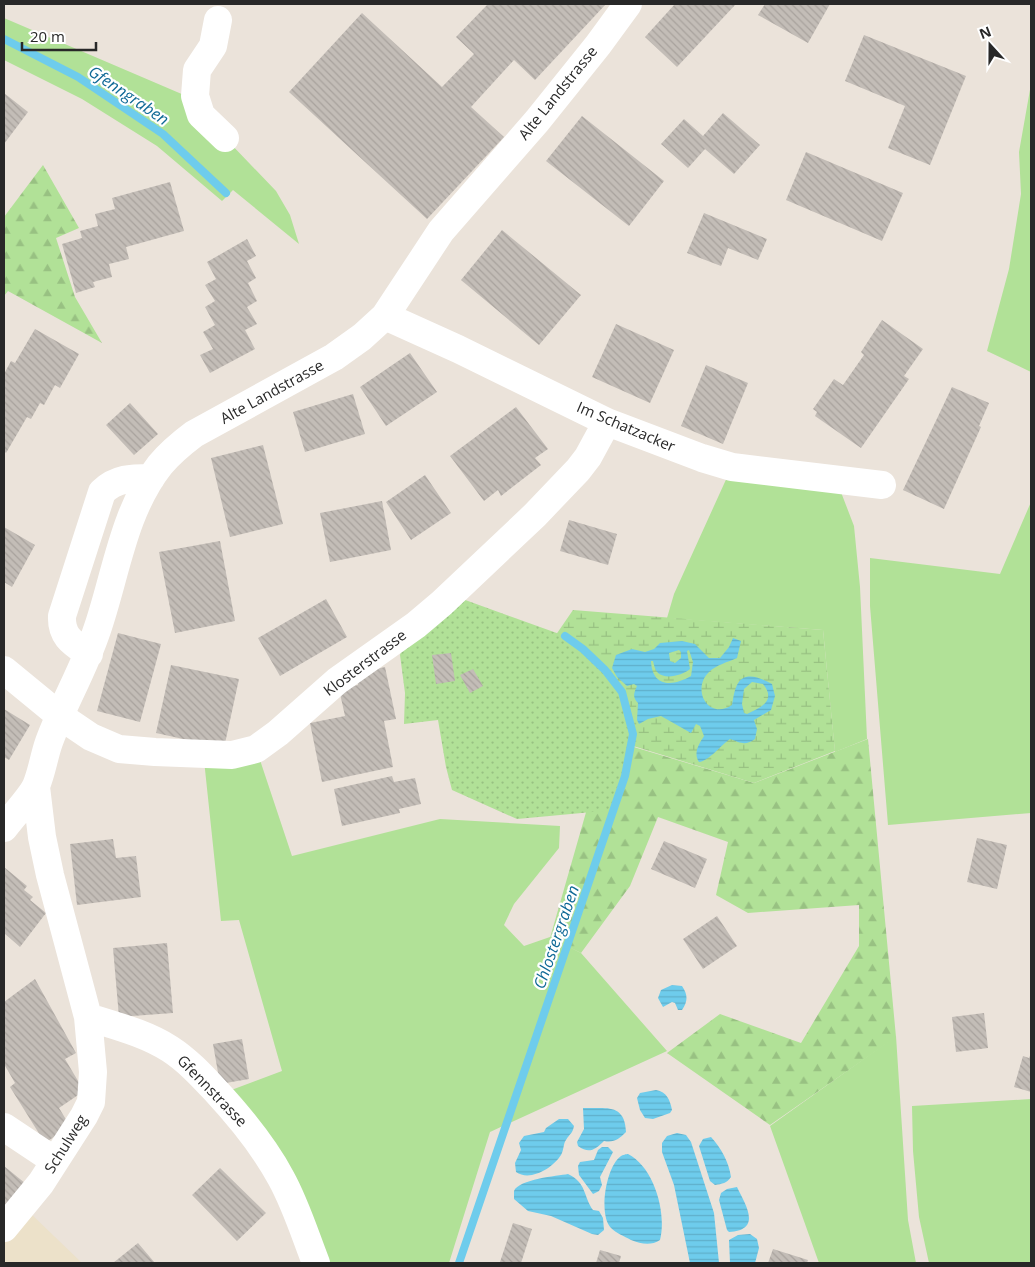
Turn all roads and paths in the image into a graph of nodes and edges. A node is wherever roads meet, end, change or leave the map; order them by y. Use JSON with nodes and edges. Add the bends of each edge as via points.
{"nodes":[{"id":1,"x":628,"y":4,"type":"edge"},
{"id":2,"x":218,"y":20,"type":"dead end"},
{"id":3,"x":225,"y":138,"type":"dead end"},
{"id":4,"x":385,"y":316,"type":"junction"},
{"id":5,"x":608,"y":422,"type":"junction"},
{"id":6,"x":151,"y":478,"type":"junction"},
{"id":7,"x":882,"y":485,"type":"dead end"},
{"id":8,"x":89,"y":654,"type":"junction"},
{"id":9,"x":4,"y":670,"type":"edge"},
{"id":10,"x":60,"y":716,"type":"junction"},
{"id":11,"x":36,"y":787,"type":"junction"},
{"id":12,"x":4,"y":828,"type":"edge"},
{"id":13,"x":88,"y":1017,"type":"junction"},
{"id":14,"x":4,"y":1127,"type":"edge"},
{"id":15,"x":55,"y":1161,"type":"junction"},
{"id":16,"x":4,"y":1228,"type":"edge"},
{"id":17,"x":316,"y":1263,"type":"edge"}],
"edges":[{"from":1,"to":4,"type":"street","name":"Alte Landstrasse","via":[[542,114],[441,231]]},
{"from":2,"to":3,"type":"street","via":[[213,46],[197,70],[195,96],[201,115]]},
{"from":4,"to":5,"type":"street","name":"Im Schatzacker"},
{"from":4,"to":6,"type":"street","name":"Alte Landstrasse","via":[[334,357],[194,434],[175,449]]},
{"from":5,"to":7,"type":"street","name":"Im Schatzacker","via":[[732,467]]},
{"from":5,"to":10,"type":"street","name":"Klosterstrasse","via":[[578,470],[442,603],[337,681],[256,749],[232,755],[119,749],[91,737]]},
{"from":6,"to":8,"type":"street","name":"Alte Landstrasse","via":[[132,516]]},
{"from":6,"to":8,"type":"street","via":[[128,478],[102,492],[62,616],[63,631]]},
{"from":8,"to":10,"type":"street","name":"Alte Landstrasse"},
{"from":9,"to":10,"type":"street"},
{"from":10,"to":11,"type":"street","name":"Alte Landstrasse"},
{"from":11,"to":12,"type":"street","name":"Alte Landstrasse"},
{"from":11,"to":13,"type":"street","via":[[50,875]]},
{"from":13,"to":15,"type":"street","name":"Schulweg","via":[[93,1072],[91,1102]]},
{"from":13,"to":17,"type":"street","name":"Gfennstrasse","via":[[131,1030],[170,1049],[219,1094],[258,1142],[282,1179]]},
{"from":14,"to":15,"type":"street"},
{"from":15,"to":16,"type":"street","name":"Schulweg","via":[[41,1184]]}]}
